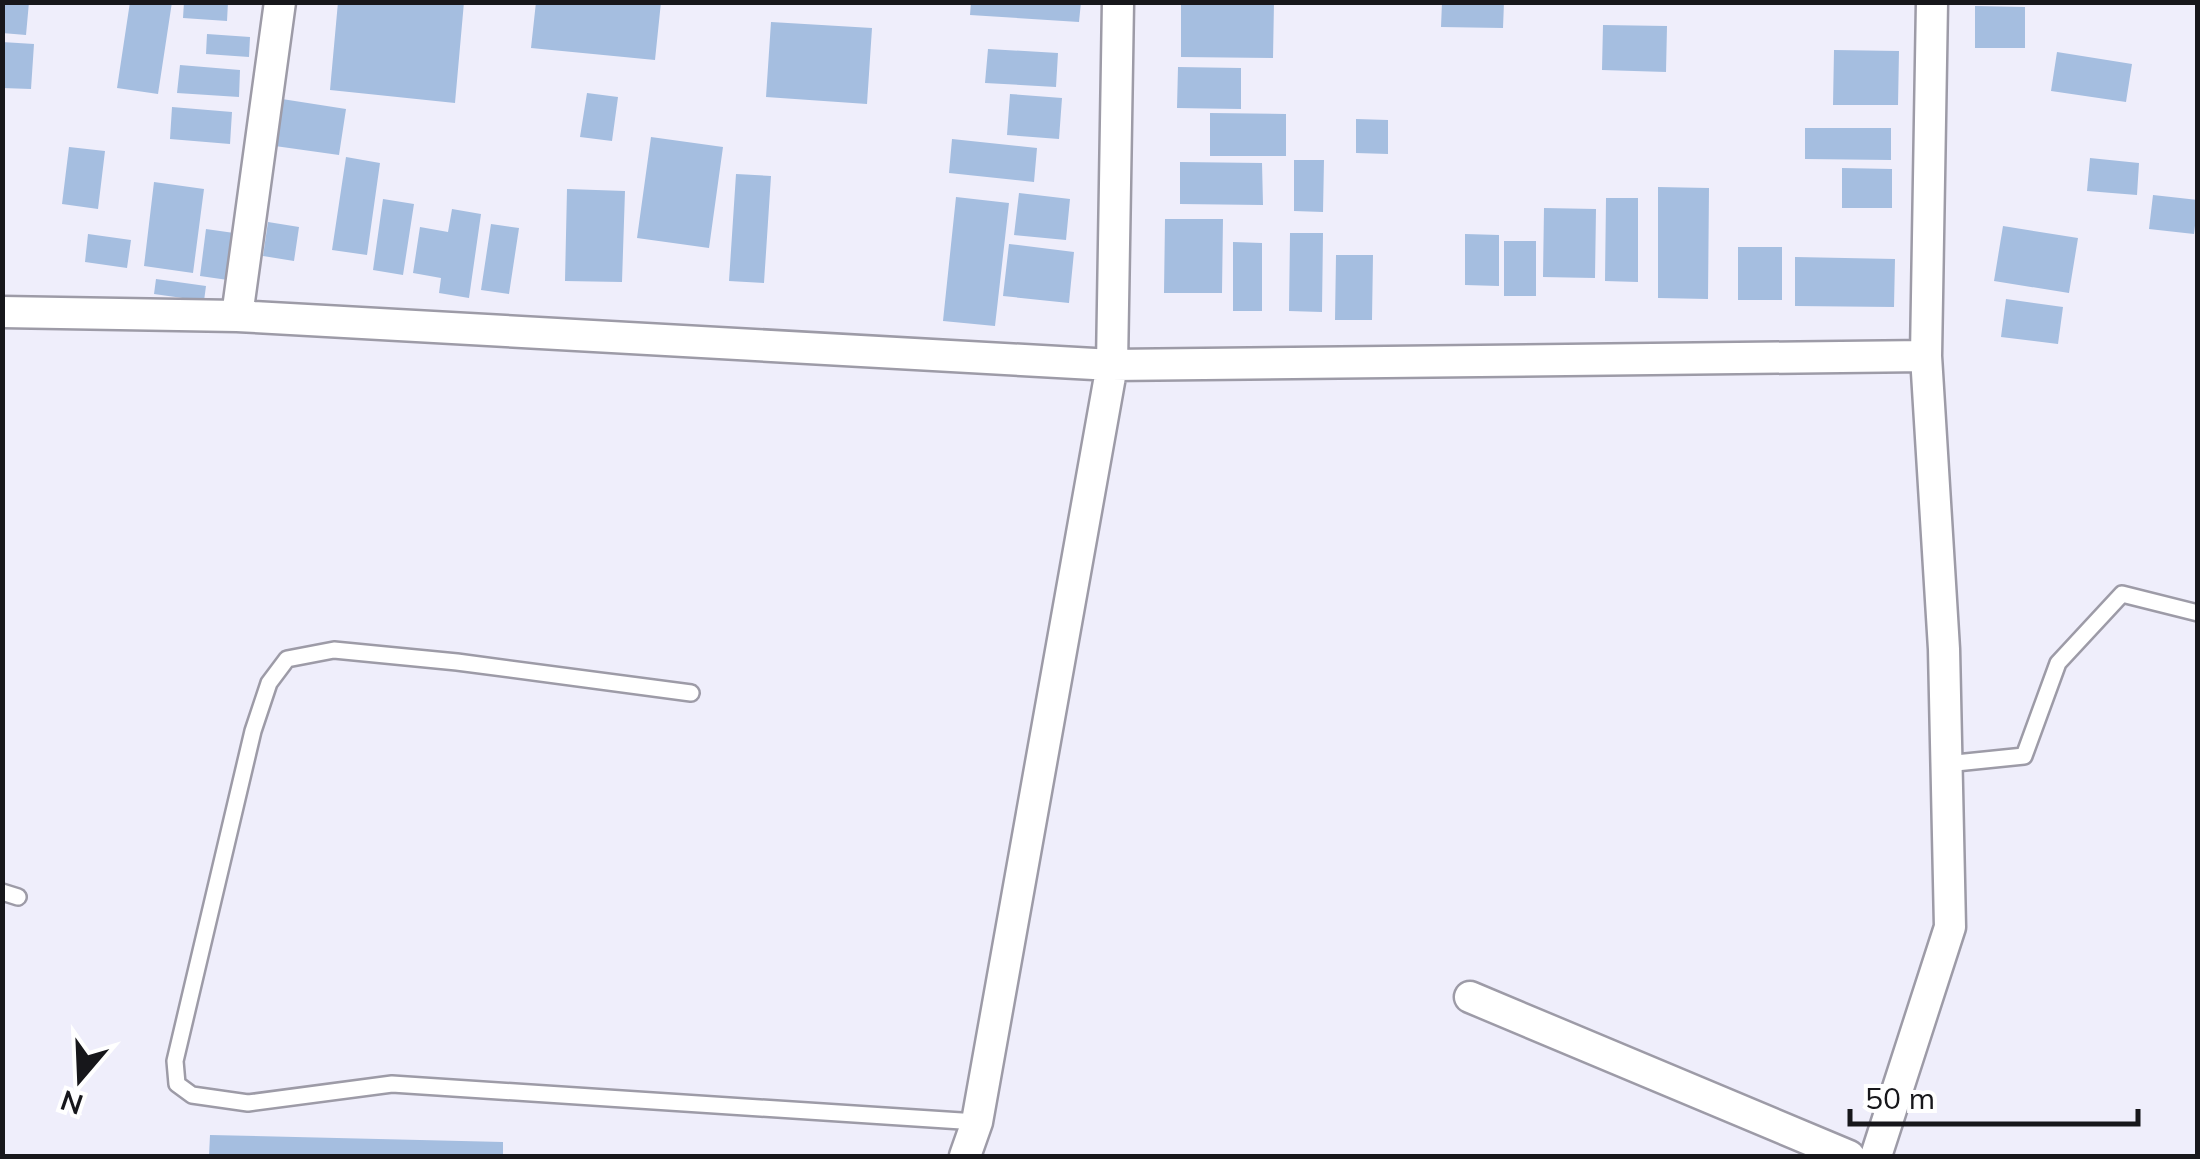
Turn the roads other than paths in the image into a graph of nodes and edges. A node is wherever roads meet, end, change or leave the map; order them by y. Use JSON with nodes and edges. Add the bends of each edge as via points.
{"nodes":[{"id":1,"x":280,"y":2,"type":"edge"},
{"id":2,"x":1118,"y":2,"type":"edge"},
{"id":3,"x":1932,"y":2,"type":"edge"},
{"id":4,"x":2,"y":312,"type":"edge"},
{"id":5,"x":237,"y":316,"type":"junction"},
{"id":6,"x":1926,"y":356,"type":"junction"},
{"id":7,"x":1112,"y":365,"type":"junction"},
{"id":8,"x":2198,"y":613,"type":"edge"},
{"id":9,"x":691,"y":693,"type":"dead end"},
{"id":10,"x":1946,"y":764,"type":"junction"},
{"id":11,"x":1470,"y":997,"type":"dead end"},
{"id":12,"x":977,"y":1122,"type":"junction"},
{"id":13,"x":965,"y":1156,"type":"edge"},
{"id":14,"x":1850,"y":1156,"type":"edge"},
{"id":15,"x":1876,"y":1156,"type":"edge"}],
"edges":[{"from":1,"to":5,"type":"street"},
{"from":2,"to":7,"type":"street"},
{"from":3,"to":6,"type":"street"},
{"from":4,"to":5,"type":"street"},
{"from":5,"to":7,"type":"street"},
{"from":6,"to":7,"type":"street"},
{"from":6,"to":10,"type":"street"},
{"from":7,"to":12,"type":"street"},
{"from":8,"to":10,"type":"lane","via":[[2122,594],[2058,664],[2024,756]]},
{"from":9,"to":12,"type":"lane","via":[[334,650],[287,659],[269,683],[253,731],[176,1062],[178,1084],[192,1095],[248,1102],[392,1084]]},
{"from":10,"to":15,"type":"street","via":[[1950,927]]},
{"from":11,"to":14,"type":"street"},
{"from":12,"to":13,"type":"street"}]}
